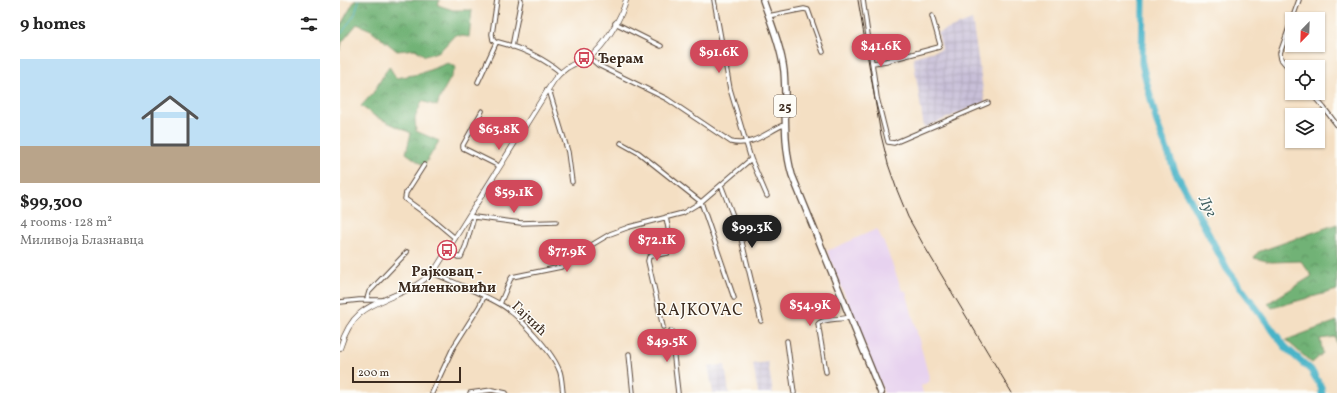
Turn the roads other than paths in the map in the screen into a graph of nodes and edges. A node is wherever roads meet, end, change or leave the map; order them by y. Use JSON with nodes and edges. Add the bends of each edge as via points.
{"nodes":[{"id":1,"x":497,"y":0,"type":"edge"},
{"id":2,"x":521,"y":0,"type":"edge"},
{"id":3,"x":626,"y":0,"type":"edge"},
{"id":4,"x":714,"y":0,"type":"edge"},
{"id":5,"x":763,"y":0,"type":"edge"},
{"id":6,"x":863,"y":0,"type":"edge"},
{"id":7,"x":1299,"y":0,"type":"edge"},
{"id":8,"x":768,"y":16,"type":"junction"},
{"id":9,"x":932,"y":16,"type":"dead end"},
{"id":10,"x":615,"y":23,"type":"junction"},
{"id":11,"x":496,"y":43,"type":"junction"},
{"id":12,"x":661,"y":46,"type":"dead end"},
{"id":13,"x":512,"y":47,"type":"junction"},
{"id":14,"x":823,"y":52,"type":"dead end"},
{"id":15,"x":589,"y":57,"type":"junction"},
{"id":16,"x":873,"y":63,"type":"junction"},
{"id":17,"x":1285,"y":64,"type":"edge"},
{"id":18,"x":560,"y":72,"type":"junction"},
{"id":19,"x":478,"y":82,"type":"dead end"},
{"id":20,"x":547,"y":90,"type":"junction"},
{"id":21,"x":1317,"y":100,"type":"edge"},
{"id":22,"x":988,"y":103,"type":"dead end"},
{"id":23,"x":482,"y":111,"type":"dead end"},
{"id":24,"x":786,"y":125,"type":"junction"},
{"id":25,"x":1337,"y":125,"type":"edge"},
{"id":26,"x":621,"y":143,"type":"dead end"},
{"id":27,"x":746,"y":143,"type":"junction"},
{"id":28,"x":751,"y":159,"type":"junction"},
{"id":29,"x":424,"y":165,"type":"dead end"},
{"id":30,"x":499,"y":166,"type":"junction"},
{"id":31,"x":572,"y":182,"type":"dead end"},
{"id":32,"x":721,"y":185,"type":"junction"},
{"id":33,"x":767,"y":196,"type":"dead end"},
{"id":34,"x":701,"y":202,"type":"junction"},
{"id":35,"x":471,"y":217,"type":"junction"},
{"id":36,"x":666,"y":217,"type":"junction"},
{"id":37,"x":556,"y":222,"type":"dead end"},
{"id":38,"x":455,"y":238,"type":"junction"},
{"id":39,"x":447,"y":251,"type":"junction"},
{"id":40,"x":407,"y":252,"type":"dead end"},
{"id":41,"x":433,"y":273,"type":"junction"},
{"id":42,"x":484,"y":296,"type":"junction"},
{"id":43,"x":734,"y":298,"type":"dead end"},
{"id":44,"x":367,"y":300,"type":"junction"},
{"id":45,"x":381,"y":300,"type":"junction"},
{"id":46,"x":340,"y":302,"type":"edge"},
{"id":47,"x":500,"y":304,"type":"junction"},
{"id":48,"x":850,"y":317,"type":"junction"},
{"id":49,"x":761,"y":322,"type":"dead end"},
{"id":50,"x":663,"y":327,"type":"dead end"},
{"id":51,"x":671,"y":331,"type":"dead end"},
{"id":52,"x":787,"y":341,"type":"dead end"},
{"id":53,"x":340,"y":348,"type":"edge"},
{"id":54,"x":629,"y":354,"type":"dead end"},
{"id":55,"x":826,"y":372,"type":"dead end"},
{"id":56,"x":432,"y":393,"type":"edge"},
{"id":57,"x":470,"y":393,"type":"edge"},
{"id":58,"x":506,"y":393,"type":"edge"},
{"id":59,"x":563,"y":393,"type":"edge"},
{"id":60,"x":633,"y":393,"type":"edge"},
{"id":61,"x":678,"y":393,"type":"edge"},
{"id":62,"x":794,"y":393,"type":"edge"},
{"id":63,"x":881,"y":393,"type":"edge"}],
"edges":[{"from":1,"to":11,"type":"street","via":[[492,34]]},
{"from":2,"to":13,"type":"street"},
{"from":3,"to":10,"type":"street"},
{"from":4,"to":27,"type":"street","via":[[730,89]]},
{"from":5,"to":8,"type":"main road","number":"25"},
{"from":6,"to":16,"type":"street"},
{"from":7,"to":17,"type":"street","via":[[1280,53]]},
{"from":8,"to":14,"type":"street","via":[[807,9]]},
{"from":8,"to":24,"type":"main road","number":"25","via":[[783,67]]},
{"from":9,"to":16,"type":"street","via":[[939,47]]},
{"from":10,"to":12,"type":"street"},
{"from":10,"to":15,"type":"street","via":[[600,48]]},
{"from":11,"to":13,"type":"street"},
{"from":11,"to":19,"type":"street"},
{"from":13,"to":18,"type":"street","via":[[540,57]]},
{"from":15,"to":18,"type":"street"},
{"from":15,"to":27,"type":"street","via":[[598,65],[667,99],[727,139]]},
{"from":16,"to":22,"type":"street","via":[[880,113],[889,143]]},
{"from":18,"to":20,"type":"street"},
{"from":20,"to":30,"type":"street"},
{"from":20,"to":31,"type":"street","via":[[568,152]]},
{"from":21,"to":25,"type":"street"},
{"from":23,"to":30,"type":"street","via":[[463,148]]},
{"from":24,"to":27,"type":"street"},
{"from":24,"to":48,"type":"main road","number":"25","via":[[787,152],[792,175]]},
{"from":26,"to":34,"type":"street","via":[[639,153]]},
{"from":27,"to":28,"type":"street"},
{"from":28,"to":32,"type":"street"},
{"from":28,"to":33,"type":"street"},
{"from":29,"to":38,"type":"street","via":[[406,193],[405,199]]},
{"from":30,"to":35,"type":"street"},
{"from":32,"to":34,"type":"street"},
{"from":32,"to":49,"type":"street","via":[[740,234]]},
{"from":34,"to":36,"type":"street","via":[[683,213]]},
{"from":34,"to":43,"type":"street"},
{"from":35,"to":37,"type":"street","via":[[520,223]]},
{"from":35,"to":38,"type":"street"},
{"from":35,"to":39,"type":"street","via":[[466,245],[461,256]]},
{"from":36,"to":47,"type":"street","via":[[629,227],[602,238],[571,257],[561,267],[512,277]]},
{"from":36,"to":50,"type":"street","via":[[672,249],[670,252],[649,257],[648,261]]},
{"from":38,"to":39,"type":"street"},
{"from":39,"to":41,"type":"street"},
{"from":40,"to":44,"type":"street","via":[[369,292]]},
{"from":41,"to":42,"type":"street","name":"Гајчић"},
{"from":41,"to":45,"type":"street","via":[[413,287]]},
{"from":42,"to":47,"type":"street","name":"Гајчић"},
{"from":42,"to":56,"type":"street","via":[[453,348]]},
{"from":44,"to":45,"type":"street"},
{"from":44,"to":46,"type":"street"},
{"from":45,"to":53,"type":"street","via":[[357,315],[347,329]]},
{"from":47,"to":59,"type":"street","name":"Гајчић","via":[[532,332],[550,354],[560,371]]},
{"from":48,"to":55,"type":"street","via":[[824,320],[818,324]]},
{"from":48,"to":63,"type":"main road","number":"25"},
{"from":51,"to":61,"type":"street"},
{"from":52,"to":62,"type":"street"},
{"from":54,"to":60,"type":"street"},
{"from":57,"to":58,"type":"street","via":[[492,390]]}]}
